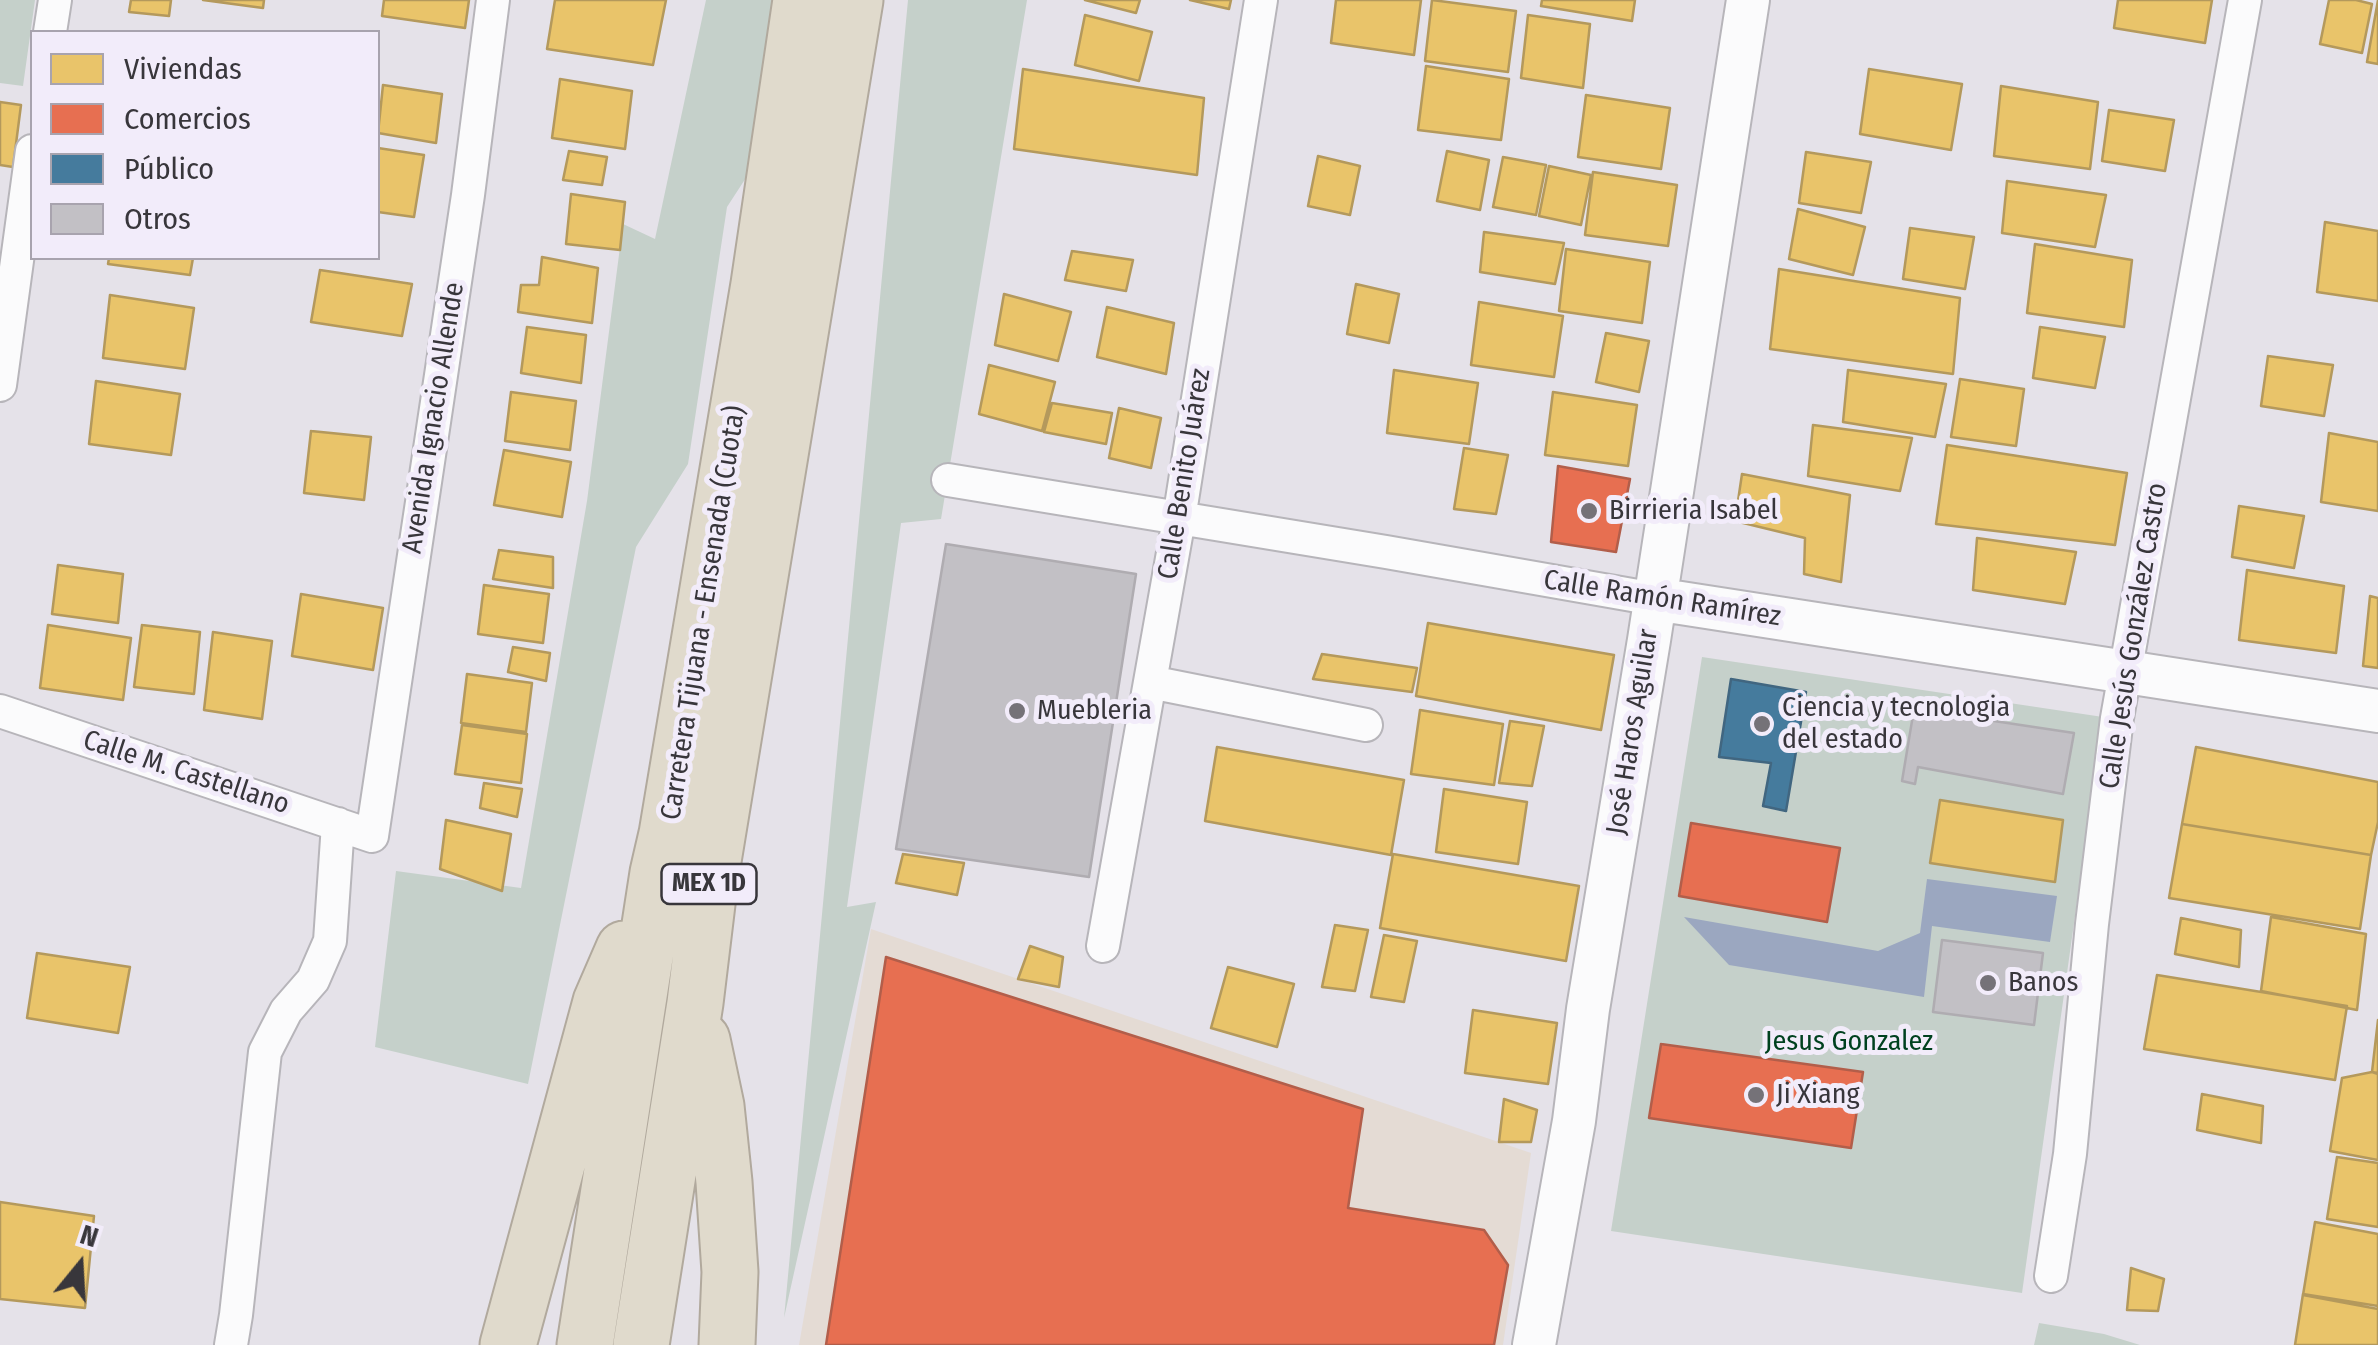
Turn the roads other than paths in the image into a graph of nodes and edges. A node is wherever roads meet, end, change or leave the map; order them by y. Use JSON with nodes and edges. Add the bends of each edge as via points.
{"nodes":[{"id":1,"x":55,"y":0,"type":"edge"},
{"id":2,"x":492,"y":0,"type":"edge"},
{"id":3,"x":802,"y":0,"type":"edge"},
{"id":4,"x":855,"y":0,"type":"edge"},
{"id":5,"x":1261,"y":0,"type":"edge"},
{"id":6,"x":1748,"y":0,"type":"edge"},
{"id":7,"x":2245,"y":0,"type":"edge"},
{"id":8,"x":50,"y":30,"type":"edge"},
{"id":9,"x":30,"y":165,"type":"edge"},
{"id":10,"x":0,"y":385,"type":"edge"},
{"id":11,"x":948,"y":480,"type":"dead end"},
{"id":12,"x":1179,"y":518,"type":"junction"},
{"id":13,"x":1655,"y":599,"type":"junction"},
{"id":14,"x":2126,"y":671,"type":"junction"},
{"id":15,"x":1150,"y":682,"type":"junction"},
{"id":16,"x":0,"y":711,"type":"edge"},
{"id":17,"x":2378,"y":711,"type":"edge"},
{"id":18,"x":1366,"y":725,"type":"dead end"},
{"id":19,"x":338,"y":824,"type":"junction"},
{"id":20,"x":372,"y":836,"type":"joint"},
{"id":21,"x":658,"y":872,"type":"junction"},
{"id":22,"x":1103,"y":946,"type":"dead end"},
{"id":23,"x":695,"y":1003,"type":"junction"},
{"id":24,"x":730,"y":1272,"type":"junction"},
{"id":25,"x":2051,"y":1276,"type":"dead end"},
{"id":26,"x":231,"y":1345,"type":"edge"},
{"id":27,"x":508,"y":1345,"type":"edge"},
{"id":28,"x":585,"y":1345,"type":"edge"},
{"id":29,"x":640,"y":1345,"type":"edge"},
{"id":30,"x":712,"y":1345,"type":"edge"},
{"id":31,"x":727,"y":1345,"type":"edge"},
{"id":32,"x":1534,"y":1345,"type":"edge"}],
"edges":[{"from":1,"to":8,"type":"street"},
{"from":2,"to":20,"type":"street","name":"Avenida Ignacio Allende"},
{"from":3,"to":21,"type":"highway","name":"Carretera Tijuana - Ensenada (Cuota)","number":"MEX 1D"},
{"from":4,"to":23,"type":"highway","name":"Carretera Tijuana - Ensenada (Cuota)","number":"MEX 1D"},
{"from":5,"to":12,"type":"street","name":"Calle Benito Juárez"},
{"from":6,"to":13,"type":"street","name":"José Haros Aguilar"},
{"from":7,"to":14,"type":"street","name":"Calle Jesús González Castro"},
{"from":9,"to":10,"type":"street"},
{"from":11,"to":12,"type":"street","name":"Calle Ramón Ramírez"},
{"from":12,"to":13,"type":"street","name":"Calle Ramón Ramírez"},
{"from":12,"to":15,"type":"street","name":"Calle Benito Juárez"},
{"from":13,"to":14,"type":"street","name":"Calle Ramón Ramírez"},
{"from":13,"to":32,"type":"street","name":"José Haros Aguilar"},
{"from":14,"to":17,"type":"street","name":"Calle Ramón Ramírez"},
{"from":14,"to":25,"type":"street","name":"Calle Jesús González Castro"},
{"from":15,"to":18,"type":"street"},
{"from":15,"to":22,"type":"street","name":"Calle Benito Juárez"},
{"from":16,"to":19,"type":"street","name":"Calle M. Castellano"},
{"from":19,"to":20,"type":"street","name":"Calle M. Castellano"},
{"from":19,"to":26,"type":"street","via":[[330,941],[313,980],[286,1011],[265,1052]]},
{"from":21,"to":27,"type":"highway","via":[[601,1002]]},
{"from":21,"to":28,"type":"highway","name":"Carretera Tijuana - Ensenada (Cuota)","number":"MEX 1D"},
{"from":23,"to":24,"type":"highway","via":[[716,1106]]},
{"from":23,"to":29,"type":"highway","name":"Carretera Tijuana - Ensenada (Cuota)","number":"MEX 1D"},
{"from":24,"to":30,"type":"highway"},
{"from":24,"to":31,"type":"highway"}]}
